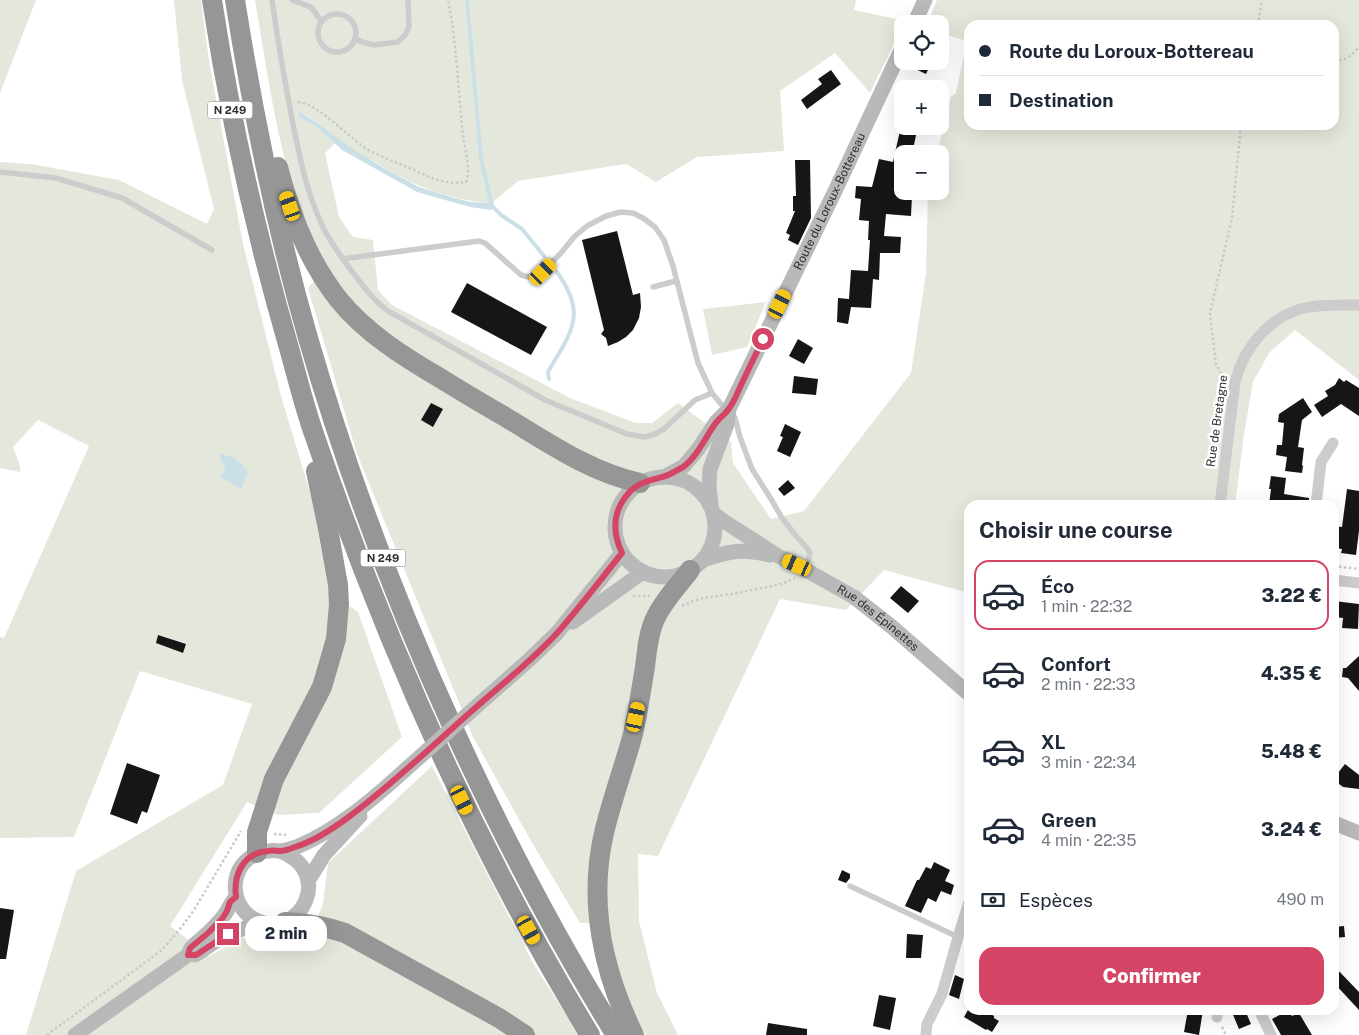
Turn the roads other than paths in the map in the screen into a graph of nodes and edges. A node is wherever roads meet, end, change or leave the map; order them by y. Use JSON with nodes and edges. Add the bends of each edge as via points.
{"nodes":[{"id":1,"x":212,"y":0,"type":"edge"},
{"id":2,"x":235,"y":0,"type":"edge"},
{"id":3,"x":272,"y":0,"type":"edge"},
{"id":4,"x":292,"y":0,"type":"edge"},
{"id":5,"x":408,"y":0,"type":"edge"},
{"id":6,"x":925,"y":0,"type":"edge"},
{"id":7,"x":918,"y":15,"type":"edge"},
{"id":8,"x":321,"y":21,"type":"junction"},
{"id":9,"x":355,"y":38,"type":"junction"},
{"id":10,"x":242,"y":47,"type":"junction"},
{"id":11,"x":894,"y":65,"type":"edge"},
{"id":12,"x":0,"y":172,"type":"edge"},
{"id":13,"x":212,"y":250,"type":"dead end"},
{"id":14,"x":342,"y":258,"type":"junction"},
{"id":15,"x":676,"y":281,"type":"junction"},
{"id":16,"x":653,"y":287,"type":"dead end"},
{"id":17,"x":1359,"y":305,"type":"edge"},
{"id":18,"x":712,"y":393,"type":"junction"},
{"id":19,"x":729,"y":408,"type":"junction"},
{"id":20,"x":313,"y":432,"type":"junction"},
{"id":21,"x":1333,"y":443,"type":"dead end"},
{"id":22,"x":664,"y":477,"type":"junction"},
{"id":23,"x":640,"y":483,"type":"junction"},
{"id":24,"x":1221,"y":500,"type":"edge"},
{"id":25,"x":1317,"y":500,"type":"edge"},
{"id":26,"x":712,"y":510,"type":"junction"},
{"id":27,"x":622,"y":553,"type":"junction"},
{"id":28,"x":778,"y":556,"type":"junction"},
{"id":29,"x":697,"y":565,"type":"junction"},
{"id":30,"x":803,"y":569,"type":"junction"},
{"id":31,"x":643,"y":572,"type":"junction"},
{"id":32,"x":1339,"y":581,"type":"edge"},
{"id":33,"x":1359,"y":583,"type":"edge"},
{"id":34,"x":557,"y":633,"type":"junction"},
{"id":35,"x":964,"y":690,"type":"edge"},
{"id":36,"x":383,"y":790,"type":"junction"},
{"id":37,"x":1339,"y":825,"type":"edge"},
{"id":38,"x":1359,"y":832,"type":"edge"},
{"id":39,"x":280,"y":851,"type":"junction"},
{"id":40,"x":257,"y":854,"type":"junction"},
{"id":41,"x":308,"y":881,"type":"junction"},
{"id":42,"x":850,"y":886,"type":"dead end"},
{"id":43,"x":236,"y":897,"type":"junction"},
{"id":44,"x":964,"y":918,"type":"edge"},
{"id":45,"x":257,"y":921,"type":"junction"},
{"id":46,"x":285,"y":922,"type":"junction"},
{"id":47,"x":958,"y":937,"type":"junction"},
{"id":48,"x":188,"y":955,"type":"junction"},
{"id":49,"x":1261,"y":1015,"type":"edge"},
{"id":50,"x":75,"y":1035,"type":"edge"},
{"id":51,"x":525,"y":1035,"type":"edge"},
{"id":52,"x":590,"y":1035,"type":"edge"},
{"id":53,"x":616,"y":1035,"type":"edge"},
{"id":54,"x":634,"y":1035,"type":"edge"},
{"id":55,"x":926,"y":1035,"type":"edge"},
{"id":56,"x":1271,"y":1035,"type":"edge"}],
"edges":[{"from":1,"to":20,"type":"highway","number":"N 249","via":[[244,176],[276,306]]},
{"from":2,"to":10,"type":"highway","number":"N 249"},
{"from":3,"to":14,"type":"lane","via":[[302,169],[323,227]]},
{"from":4,"to":8,"type":"lane","via":[[311,7]]},
{"from":5,"to":9,"type":"lane","via":[[409,27],[398,42],[374,45]]},
{"from":6,"to":7,"type":"main road"},
{"from":8,"to":9,"type":"lane","via":[[332,14],[346,15],[355,25]]},
{"from":8,"to":9,"type":"lane","via":[[318,38],[330,51],[348,48]]},
{"from":10,"to":23,"type":"highway","via":[[256,66],[278,169],[295,220],[319,270],[340,301],[387,344],[430,372],[584,464]]},
{"from":10,"to":53,"type":"highway","number":"N 249","via":[[265,164],[308,338],[386,568],[482,790],[550,923]]},
{"from":11,"to":19,"type":"main road","name":"Route du Loroux-Bottereau"},
{"from":12,"to":13,"type":"lane","via":[[56,178],[122,198]]},
{"from":14,"to":15,"type":"lane","via":[[479,241],[521,275],[538,276],[587,226],[620,212],[638,215],[655,227],[664,240]]},
{"from":14,"to":18,"type":"lane","via":[[376,302],[388,311],[545,400],[627,434],[645,437],[655,434],[695,400]]},
{"from":15,"to":16,"type":"lane"},
{"from":15,"to":18,"type":"lane","via":[[698,363]]},
{"from":17,"to":24,"type":"street","name":"Rue de Bretagne","via":[[1304,308],[1279,319],[1253,344],[1235,382]]},
{"from":18,"to":19,"type":"lane"},
{"from":19,"to":22,"type":"main road","name":"Route du Loroux-Bottereau","via":[[684,466]]},
{"from":19,"to":26,"type":"main road","name":"Route du Loroux-Bottereau","via":[[727,424],[710,469]]},
{"from":19,"to":30,"type":"lane","via":[[736,418],[752,469],[782,518],[810,554]]},
{"from":20,"to":40,"type":"highway","via":[[311,453],[338,585],[336,639],[322,688],[274,779],[257,832]]},
{"from":20,"to":52,"type":"highway","number":"N 249","via":[[375,602],[442,759],[503,883]]},
{"from":21,"to":25,"type":"street","via":[[1321,462]]},
{"from":22,"to":23,"type":"main road"},
{"from":22,"to":26,"type":"main road","via":[[690,484],[703,494]]},
{"from":23,"to":27,"type":"main road","via":[[629,492],[617,512],[615,534]]},
{"from":26,"to":28,"type":"main road","name":"Rue des Épinettes"},
{"from":26,"to":29,"type":"main road","via":[[715,534],[711,547]]},
{"from":27,"to":31,"type":"main road"},
{"from":27,"to":34,"type":"main road"},
{"from":28,"to":29,"type":"main road","name":"Rue des Épinettes","via":[[739,550]]},
{"from":28,"to":30,"type":"main road","name":"Rue des Épinettes"},
{"from":29,"to":31,"type":"main road","via":[[679,575],[665,577]]},
{"from":29,"to":54,"type":"highway","via":[[664,603],[654,621],[640,700],[599,861],[600,932],[611,981]]},
{"from":30,"to":35,"type":"main road","name":"Rue des Épinettes","via":[[854,597]]},
{"from":31,"to":34,"type":"main road"},
{"from":32,"to":33,"type":"street"},
{"from":34,"to":36,"type":"main road","bridge":true},
{"from":36,"to":39,"type":"main road","via":[[322,835]]},
{"from":36,"to":41,"type":"main road","via":[[324,854]]},
{"from":37,"to":38,"type":"main road"},
{"from":39,"to":40,"type":"main road","via":[[268,850]]},
{"from":39,"to":41,"type":"main road","via":[[299,862]]},
{"from":40,"to":43,"type":"main road","via":[[248,859],[236,876]]},
{"from":41,"to":46,"type":"main road","via":[[304,906]]},
{"from":42,"to":47,"type":"lane"},
{"from":43,"to":45,"type":"main road","via":[[240,907]]},
{"from":43,"to":48,"type":"main road","via":[[222,919],[190,948]]},
{"from":44,"to":47,"type":"street"},
{"from":45,"to":46,"type":"main road","via":[[266,924]]},
{"from":45,"to":48,"type":"main road","via":[[220,938],[196,955]]},
{"from":46,"to":51,"type":"highway","via":[[306,923],[344,933]]},
{"from":47,"to":55,"type":"street"},
{"from":48,"to":50,"type":"main road"},
{"from":49,"to":56,"type":"street"}]}
